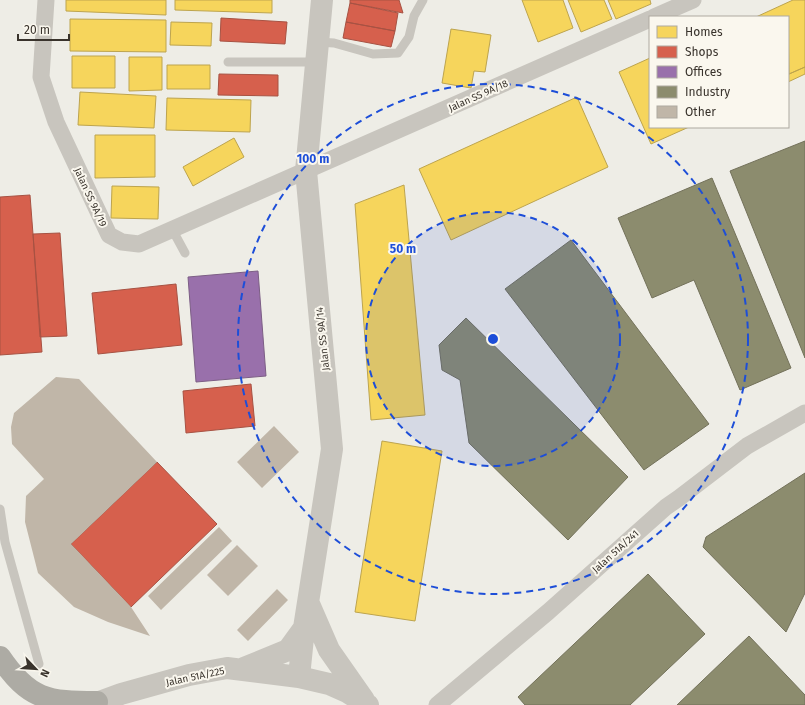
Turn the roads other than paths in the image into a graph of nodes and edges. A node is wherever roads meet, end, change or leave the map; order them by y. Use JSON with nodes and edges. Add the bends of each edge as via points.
{"nodes":[{"id":1,"x":46,"y":0,"type":"edge"},
{"id":2,"x":322,"y":0,"type":"edge"},
{"id":3,"x":423,"y":0,"type":"edge"},
{"id":4,"x":693,"y":0,"type":"edge"},
{"id":5,"x":656,"y":16,"type":"edge"},
{"id":6,"x":649,"y":19,"type":"edge"},
{"id":7,"x":316,"y":52,"type":"junction"},
{"id":8,"x":228,"y":62,"type":"dead end"},
{"id":9,"x":306,"y":171,"type":"junction"},
{"id":10,"x":172,"y":229,"type":"junction"},
{"id":11,"x":185,"y":252,"type":"dead end"},
{"id":12,"x":805,"y":412,"type":"edge"},
{"id":13,"x":0,"y":509,"type":"edge"},
{"id":14,"x":309,"y":604,"type":"junction"},
{"id":15,"x":304,"y":628,"type":"junction"},
{"id":16,"x":0,"y":657,"type":"edge"},
{"id":17,"x":39,"y":664,"type":"dead end"},
{"id":18,"x":241,"y":669,"type":"junction"},
{"id":19,"x":299,"y":677,"type":"junction"},
{"id":20,"x":122,"y":700,"type":"edge"},
{"id":21,"x":445,"y":702,"type":"edge"},
{"id":22,"x":94,"y":703,"type":"edge"},
{"id":23,"x":367,"y":704,"type":"edge"}],
"edges":[{"from":1,"to":10,"type":"street","name":"Jalan SS 9A/19","via":[[41,77],[56,122],[109,234],[122,242],[139,244]]},
{"from":2,"to":7,"type":"street","name":"Jalan SS 9A/14"},
{"from":3,"to":7,"type":"lane","via":[[414,16],[409,37],[398,53],[373,54],[334,43]]},
{"from":4,"to":5,"type":"street"},
{"from":6,"to":9,"type":"street","name":"Jalan SS 9A/18"},
{"from":7,"to":8,"type":"lane"},
{"from":7,"to":9,"type":"street","name":"Jalan SS 9A/14"},
{"from":9,"to":10,"type":"street","name":"Jalan SS 9A/19"},
{"from":9,"to":14,"type":"street","name":"Jalan SS 9A/14","via":[[332,449]]},
{"from":10,"to":11,"type":"lane"},
{"from":12,"to":21,"type":"street","name":"Jalan 51A/241","via":[[747,446],[666,507]]},
{"from":13,"to":17,"type":"lane","via":[[5,542]]},
{"from":14,"to":15,"type":"street","name":"Jalan SS 9A/14"},
{"from":14,"to":23,"type":"street","via":[[329,650]]},
{"from":15,"to":18,"type":"street","via":[[288,650]]},
{"from":15,"to":19,"type":"street","name":"Jalan SS 9A/14"},
{"from":16,"to":22,"type":"highway","via":[[16,679],[40,696],[59,702]]},
{"from":18,"to":19,"type":"street","name":"Jalan 51A/225"},
{"from":18,"to":20,"type":"street","name":"Jalan 51A/225","via":[[227,668],[189,675]]},
{"from":19,"to":23,"type":"street","name":"Jalan 51A/225","via":[[329,684]]},
{"from":20,"to":22,"type":"street","name":"Jalan 51A/225"}]}
